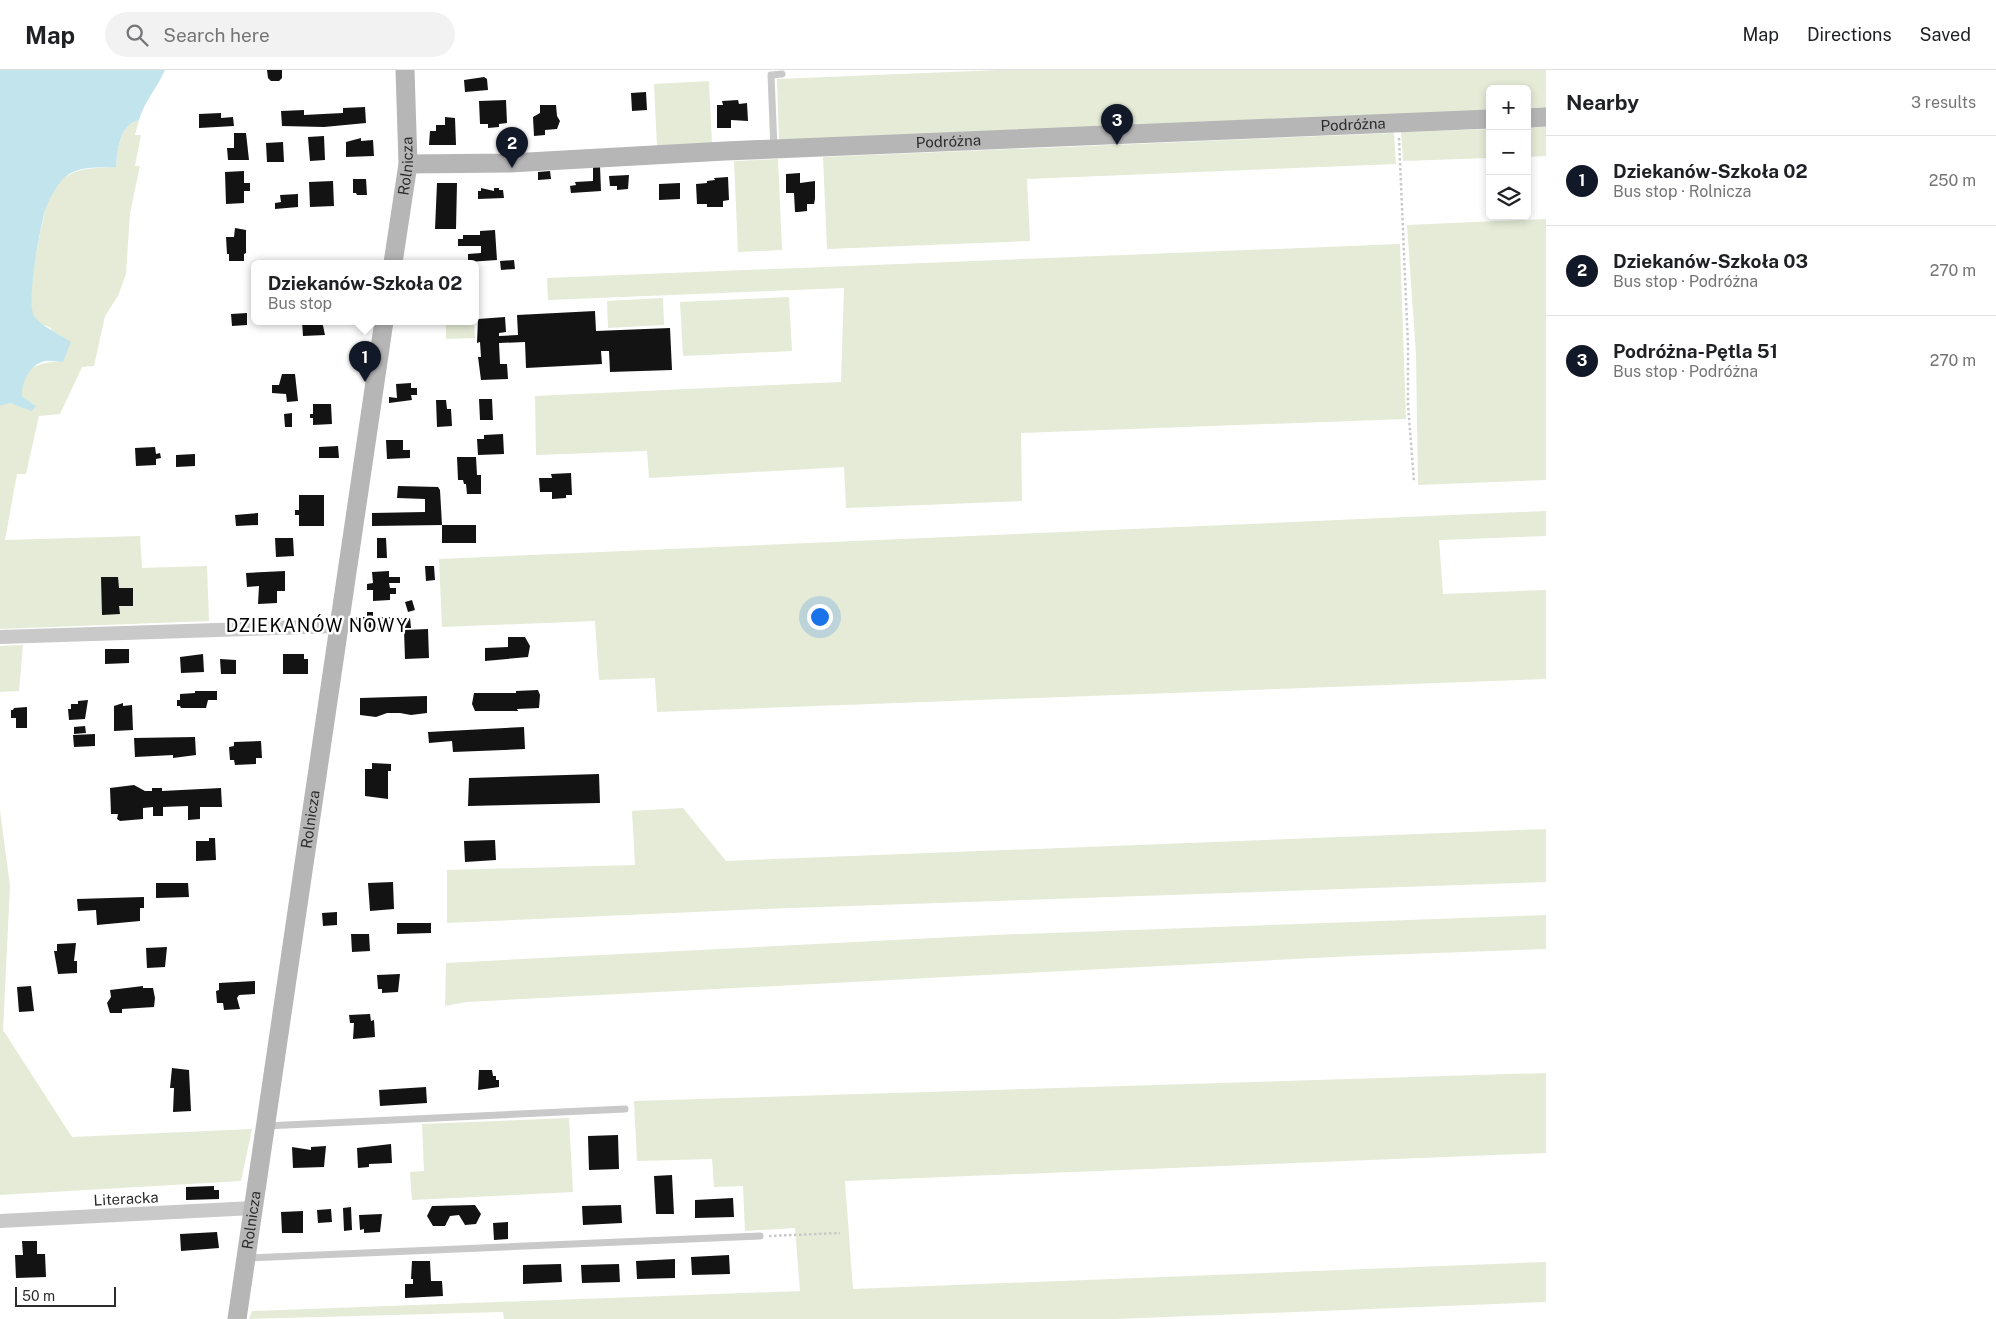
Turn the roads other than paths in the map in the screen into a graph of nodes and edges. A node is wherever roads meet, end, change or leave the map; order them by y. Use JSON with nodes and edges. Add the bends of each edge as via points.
{"nodes":[{"id":1,"x":405,"y":70,"type":"edge"},
{"id":2,"x":782,"y":74,"type":"dead end"},
{"id":3,"x":1546,"y":117,"type":"edge"},
{"id":4,"x":1531,"y":118,"type":"edge"},
{"id":5,"x":1486,"y":119,"type":"edge"},
{"id":6,"x":774,"y":149,"type":"junction"},
{"id":7,"x":408,"y":164,"type":"junction"},
{"id":8,"x":393,"y":260,"type":"edge"},
{"id":9,"x":383,"y":325,"type":"edge"},
{"id":10,"x":338,"y":626,"type":"junction"},
{"id":11,"x":0,"y":637,"type":"edge"},
{"id":12,"x":625,"y":1109,"type":"dead end"},
{"id":13,"x":265,"y":1126,"type":"junction"},
{"id":14,"x":253,"y":1208,"type":"junction"},
{"id":15,"x":0,"y":1221,"type":"edge"},
{"id":16,"x":760,"y":1236,"type":"road end"},
{"id":17,"x":245,"y":1258,"type":"junction"},
{"id":18,"x":237,"y":1319,"type":"edge"}],
"edges":[{"from":1,"to":7,"type":"street","name":"Rolnicza"},
{"from":2,"to":6,"type":"lane","via":[[771,74]]},
{"from":3,"to":4,"type":"street"},
{"from":5,"to":6,"type":"street","name":"Podróżna"},
{"from":6,"to":7,"type":"street","name":"Podróżna","via":[[510,163]]},
{"from":7,"to":8,"type":"street","name":"Rolnicza"},
{"from":9,"to":10,"type":"street","name":"Rolnicza"},
{"from":10,"to":11,"type":"street"},
{"from":10,"to":13,"type":"street","name":"Rolnicza"},
{"from":12,"to":13,"type":"lane"},
{"from":13,"to":14,"type":"street","name":"Rolnicza"},
{"from":14,"to":15,"type":"street","name":"Literacka"},
{"from":14,"to":17,"type":"street","name":"Rolnicza"},
{"from":16,"to":17,"type":"lane"},
{"from":17,"to":18,"type":"street","name":"Rolnicza"}]}
